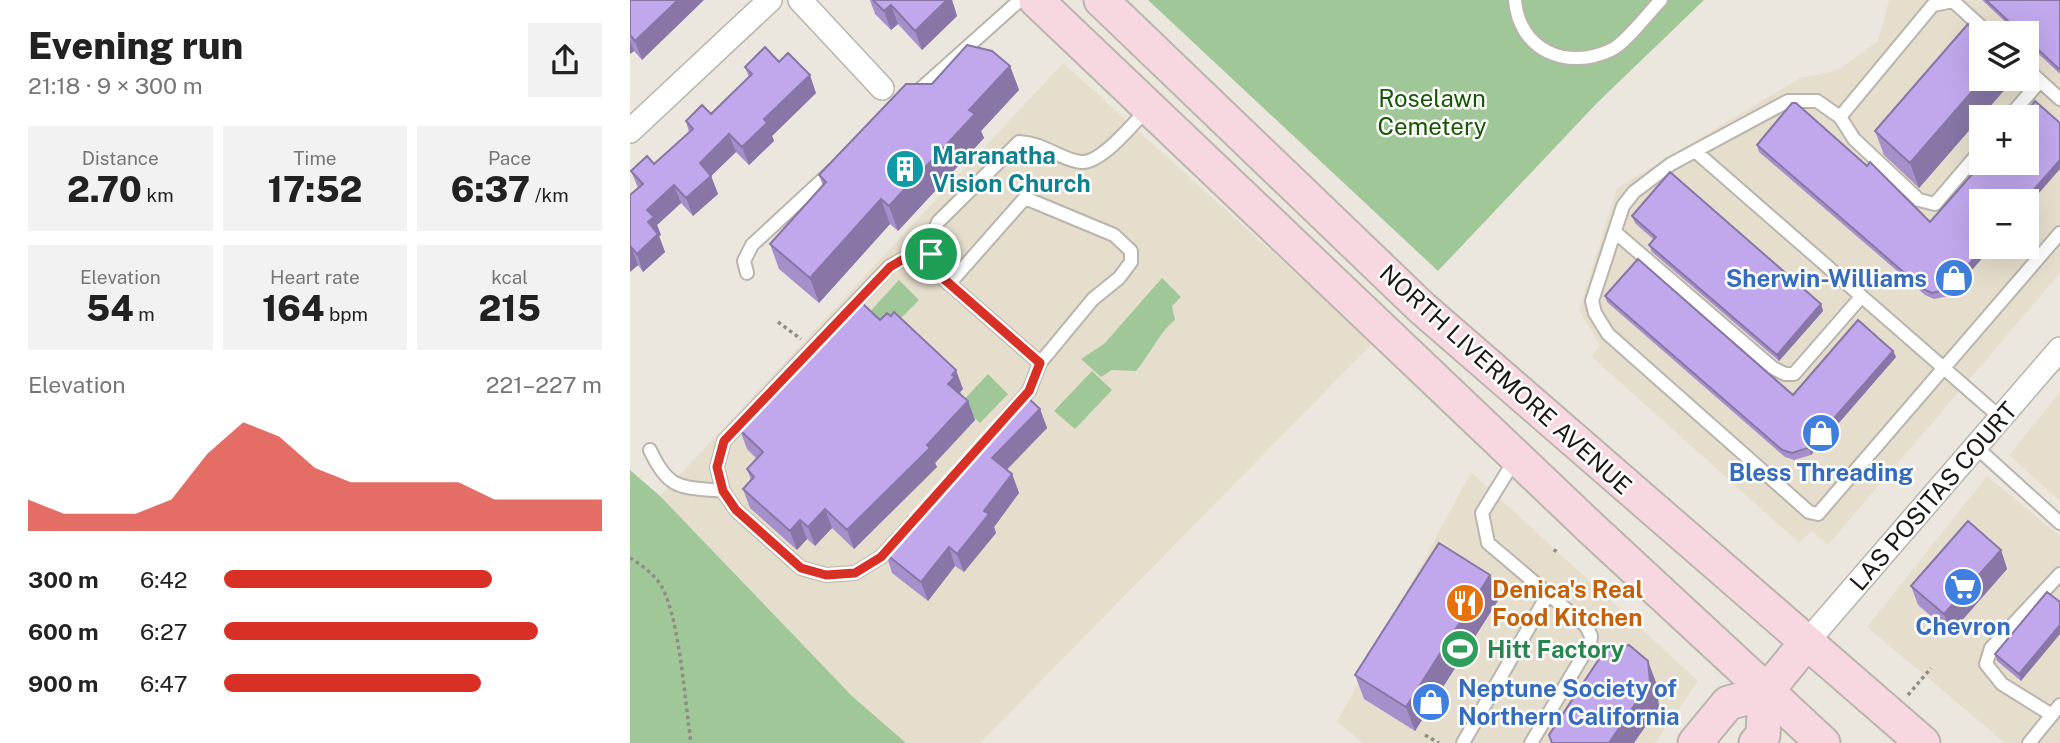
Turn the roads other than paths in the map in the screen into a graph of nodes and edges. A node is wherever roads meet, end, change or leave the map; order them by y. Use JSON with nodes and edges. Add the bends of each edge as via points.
{"nodes":[{"id":1,"x":770,"y":0,"type":"edge"},
{"id":2,"x":800,"y":0,"type":"edge"},
{"id":3,"x":1020,"y":0,"type":"edge"},
{"id":4,"x":1036,"y":0,"type":"edge"},
{"id":5,"x":1101,"y":0,"type":"edge"},
{"id":6,"x":1515,"y":0,"type":"edge"},
{"id":7,"x":1661,"y":0,"type":"edge"},
{"id":8,"x":1932,"y":2,"type":"edge"},
{"id":9,"x":1975,"y":21,"type":"edge"},
{"id":10,"x":2040,"y":80,"type":"joint"},
{"id":11,"x":882,"y":88,"type":"dead end"},
{"id":12,"x":2060,"y":99,"type":"edge"},
{"id":13,"x":904,"y":104,"type":"edge"},
{"id":14,"x":2019,"y":105,"type":"edge"},
{"id":15,"x":1149,"y":108,"type":"junction"},
{"id":16,"x":1840,"y":117,"type":"junction"},
{"id":17,"x":630,"y":131,"type":"edge"},
{"id":18,"x":1695,"y":151,"type":"junction"},
{"id":19,"x":843,"y":160,"type":"edge"},
{"id":20,"x":1969,"y":164,"type":"edge"},
{"id":21,"x":1615,"y":232,"type":"junction"},
{"id":22,"x":2060,"y":233,"type":"edge"},
{"id":23,"x":931,"y":254,"type":"junction"},
{"id":24,"x":747,"y":273,"type":"dead end"},
{"id":25,"x":949,"y":284,"type":"junction"},
{"id":26,"x":1861,"y":297,"type":"junction"},
{"id":27,"x":2060,"y":349,"type":"edge"},
{"id":28,"x":1040,"y":363,"type":"junction"},
{"id":29,"x":1943,"y":369,"type":"junction"},
{"id":30,"x":2001,"y":418,"type":"junction"},
{"id":31,"x":993,"y":432,"type":"edge"},
{"id":32,"x":1976,"y":447,"type":"junction"},
{"id":33,"x":650,"y":450,"type":"dead end"},
{"id":34,"x":1516,"y":458,"type":"junction"},
{"id":35,"x":723,"y":491,"type":"junction"},
{"id":36,"x":920,"y":514,"type":"edge"},
{"id":37,"x":2060,"y":523,"type":"edge"},
{"id":38,"x":2060,"y":574,"type":"edge"},
{"id":39,"x":1548,"y":594,"type":"junction"},
{"id":40,"x":1806,"y":643,"type":"junction"},
{"id":41,"x":1765,"y":693,"type":"junction"},
{"id":42,"x":2056,"y":710,"type":"edge"},
{"id":43,"x":1463,"y":743,"type":"edge"},
{"id":44,"x":1531,"y":743,"type":"edge"},
{"id":45,"x":1695,"y":743,"type":"edge"},
{"id":46,"x":1756,"y":743,"type":"edge"},
{"id":47,"x":1823,"y":743,"type":"edge"},
{"id":48,"x":1923,"y":743,"type":"edge"},
{"id":49,"x":2029,"y":743,"type":"edge"}],
"edges":[{"from":1,"to":17,"type":"street"},
{"from":2,"to":11,"type":"street"},
{"from":3,"to":13,"type":"lane"},
{"from":4,"to":15,"type":"main road","name":"NORTH LIVERMORE AVENUE"},
{"from":5,"to":40,"type":"main road","name":"NORTH LIVERMORE AVENUE","via":[[1422,307]]},
{"from":6,"to":7,"type":"lane","via":[[1516,16],[1528,38],[1551,56],[1581,57],[1612,50]]},
{"from":8,"to":9,"type":"lane","via":[[1953,1]]},
{"from":8,"to":16,"type":"lane"},
{"from":10,"to":12,"type":"lane"},
{"from":10,"to":14,"type":"lane"},
{"from":15,"to":23,"type":"lane","via":[[1098,158],[1082,163],[1019,142],[938,222]]},
{"from":15,"to":34,"type":"main road","name":"NORTH LIVERMORE AVENUE"},
{"from":16,"to":18,"type":"lane","via":[[1817,101],[1788,101]]},
{"from":16,"to":20,"type":"lane","via":[[1854,139],[1919,200],[1934,204]]},
{"from":18,"to":21,"type":"lane","via":[[1634,192],[1623,206]]},
{"from":18,"to":26,"type":"lane"},
{"from":19,"to":24,"type":"lane","via":[[752,245],[744,261]]},
{"from":21,"to":26,"type":"lane","via":[[1785,374],[1794,374]]},
{"from":21,"to":29,"type":"lane","via":[[1592,301],[1608,334],[1809,512],[1818,514]]},
{"from":22,"to":29,"type":"lane"},
{"from":23,"to":25,"type":"lane","via":[[934,267]]},
{"from":23,"to":35,"type":"lane","via":[[905,258],[890,267],[724,441],[717,467]]},
{"from":25,"to":28,"type":"lane"},
{"from":25,"to":28,"type":"lane","via":[[1024,198],[1114,235],[1131,251],[1131,262]]},
{"from":26,"to":29,"type":"lane"},
{"from":27,"to":30,"type":"street","name":"LAS POSITAS COURT"},
{"from":28,"to":31,"type":"lane","via":[[1029,391]]},
{"from":29,"to":30,"type":"lane"},
{"from":30,"to":32,"type":"street","name":"LAS POSITAS COURT"},
{"from":32,"to":37,"type":"lane"},
{"from":32,"to":40,"type":"street","name":"LAS POSITAS COURT"},
{"from":33,"to":35,"type":"lane","via":[[668,481],[682,488]]},
{"from":34,"to":39,"type":"lane","via":[[1482,513],[1482,521],[1488,543]]},
{"from":34,"to":41,"type":"main road","name":"NORTH LIVERMORE AVENUE"},
{"from":35,"to":36,"type":"lane","via":[[736,510],[801,568],[826,575],[855,573],[881,557]]},
{"from":38,"to":42,"type":"lane","via":[[1991,648],[1986,664],[2002,684]]},
{"from":39,"to":43,"type":"lane"},
{"from":39,"to":44,"type":"lane","via":[[1586,626],[1591,636]]},
{"from":40,"to":41,"type":"main road"},
{"from":40,"to":48,"type":"main road","name":"NORTH LIVERMORE AVENUE"},
{"from":41,"to":45,"type":"main road","via":[[1728,703]]},
{"from":41,"to":46,"type":"main road","via":[[1763,735]]},
{"from":41,"to":47,"type":"main road","name":"NORTH LIVERMORE AVENUE"},
{"from":42,"to":49,"type":"lane"}]}
